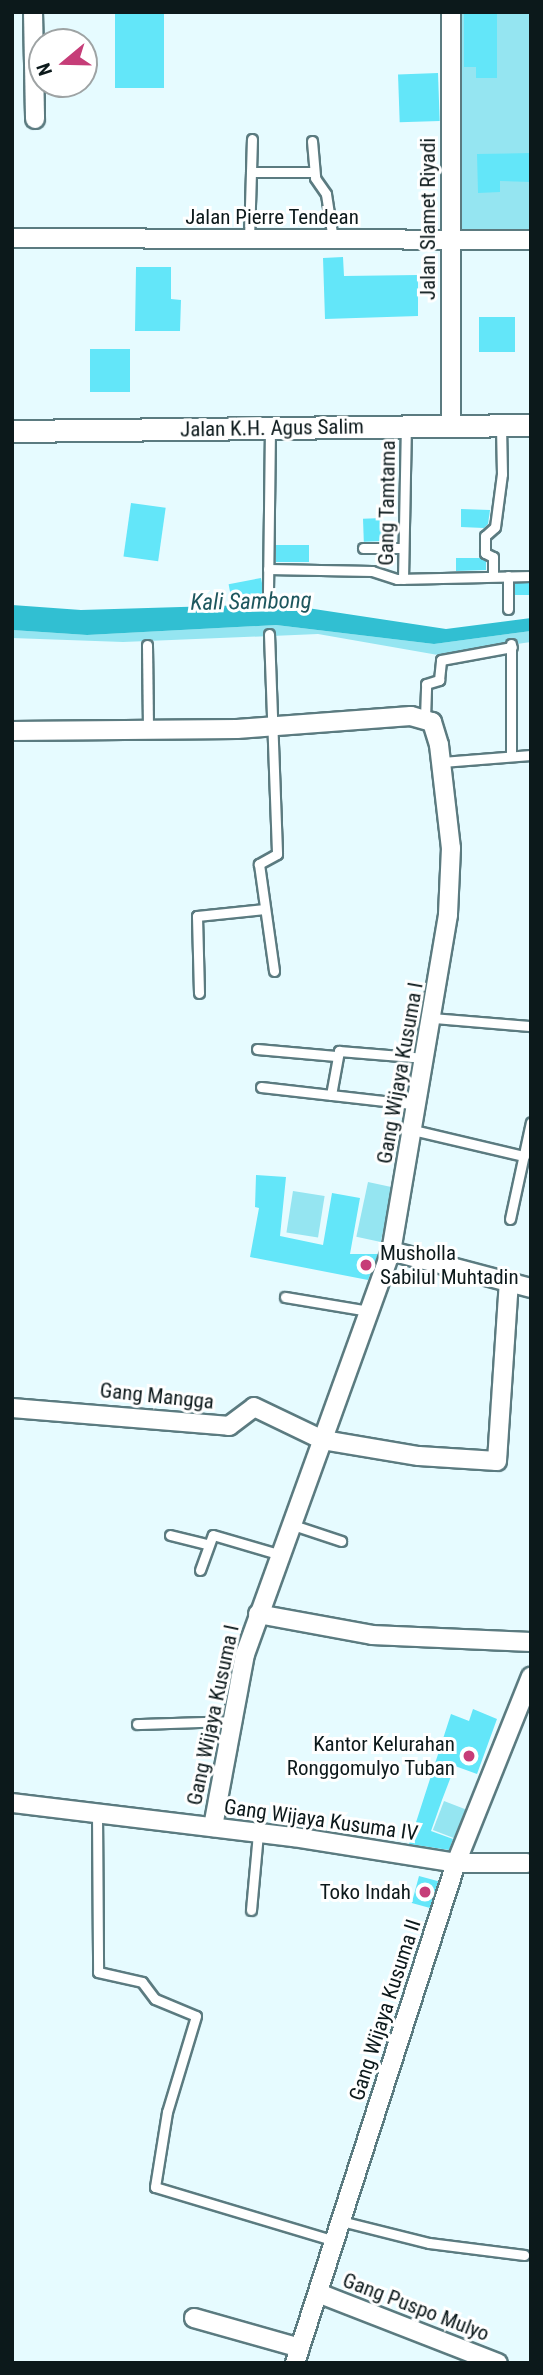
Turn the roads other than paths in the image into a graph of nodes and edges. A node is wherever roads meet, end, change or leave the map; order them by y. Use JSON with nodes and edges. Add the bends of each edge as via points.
{"nodes":[{"id":1,"x":33,"y":12,"type":"edge"},
{"id":2,"x":451,"y":12,"type":"edge"},
{"id":3,"x":35,"y":119,"type":"dead end"},
{"id":4,"x":252,"y":139,"type":"dead end"},
{"id":5,"x":312,"y":141,"type":"dead end"},
{"id":6,"x":251,"y":172,"type":"junction"},
{"id":7,"x":314,"y":172,"type":"junction"},
{"id":8,"x":12,"y":238,"type":"edge"},
{"id":9,"x":249,"y":239,"type":"junction"},
{"id":10,"x":333,"y":240,"type":"junction"},
{"id":11,"x":451,"y":240,"type":"junction"},
{"id":12,"x":531,"y":240,"type":"edge"},
{"id":13,"x":501,"y":425,"type":"junction"},
{"id":14,"x":531,"y":425,"type":"edge"},
{"id":15,"x":451,"y":426,"type":"junction"},
{"id":16,"x":406,"y":427,"type":"junction"},
{"id":17,"x":270,"y":428,"type":"junction"},
{"id":18,"x":12,"y":431,"type":"edge"},
{"id":19,"x":363,"y":548,"type":"dead end"},
{"id":20,"x":404,"y":548,"type":"junction"},
{"id":21,"x":268,"y":569,"type":"junction"},
{"id":22,"x":493,"y":576,"type":"junction"},
{"id":23,"x":508,"y":576,"type":"junction"},
{"id":24,"x":531,"y":576,"type":"edge"},
{"id":25,"x":403,"y":579,"type":"junction"},
{"id":26,"x":268,"y":592,"type":"dead end"},
{"id":27,"x":508,"y":609,"type":"dead end"},
{"id":28,"x":269,"y":634,"type":"dead end"},
{"id":29,"x":147,"y":645,"type":"dead end"},
{"id":30,"x":425,"y":718,"type":"junction"},
{"id":31,"x":271,"y":726,"type":"junction"},
{"id":32,"x":12,"y":731,"type":"edge"},
{"id":33,"x":148,"y":731,"type":"junction"},
{"id":34,"x":531,"y":755,"type":"edge"},
{"id":35,"x":511,"y":756,"type":"junction"},
{"id":36,"x":442,"y":762,"type":"junction"},
{"id":37,"x":265,"y":909,"type":"junction"},
{"id":38,"x":274,"y":971,"type":"dead end"},
{"id":39,"x":199,"y":993,"type":"dead end"},
{"id":40,"x":433,"y":1018,"type":"junction"},
{"id":41,"x":531,"y":1026,"type":"edge"},
{"id":42,"x":257,"y":1049,"type":"dead end"},
{"id":43,"x":336,"y":1056,"type":"junction"},
{"id":44,"x":426,"y":1059,"type":"junction"},
{"id":45,"x":261,"y":1087,"type":"dead end"},
{"id":46,"x":331,"y":1095,"type":"junction"},
{"id":47,"x":418,"y":1105,"type":"junction"},
{"id":48,"x":531,"y":1122,"type":"edge"},
{"id":49,"x":413,"y":1130,"type":"junction"},
{"id":50,"x":526,"y":1161,"type":"edge"},
{"id":51,"x":510,"y":1219,"type":"dead end"},
{"id":52,"x":391,"y":1251,"type":"junction"},
{"id":53,"x":509,"y":1282,"type":"junction"},
{"id":54,"x":531,"y":1288,"type":"edge"},
{"id":55,"x":285,"y":1297,"type":"dead end"},
{"id":56,"x":373,"y":1312,"type":"junction"},
{"id":57,"x":12,"y":1408,"type":"edge"},
{"id":58,"x":323,"y":1440,"type":"junction"},
{"id":59,"x":290,"y":1524,"type":"junction"},
{"id":60,"x":170,"y":1535,"type":"dead end"},
{"id":61,"x":341,"y":1541,"type":"dead end"},
{"id":62,"x":207,"y":1544,"type":"junction"},
{"id":63,"x":278,"y":1554,"type":"junction"},
{"id":64,"x":200,"y":1570,"type":"dead end"},
{"id":65,"x":258,"y":1614,"type":"junction"},
{"id":66,"x":531,"y":1642,"type":"edge"},
{"id":67,"x":531,"y":1676,"type":"edge"},
{"id":68,"x":232,"y":1721,"type":"junction"},
{"id":69,"x":137,"y":1724,"type":"dead end"},
{"id":70,"x":12,"y":1803,"type":"edge"},
{"id":71,"x":97,"y":1813,"type":"junction"},
{"id":72,"x":213,"y":1826,"type":"junction"},
{"id":73,"x":258,"y":1833,"type":"junction"},
{"id":74,"x":456,"y":1863,"type":"junction"},
{"id":75,"x":527,"y":1863,"type":"dead end"},
{"id":76,"x":251,"y":1910,"type":"dead end"},
{"id":77,"x":341,"y":2221,"type":"junction"},
{"id":78,"x":335,"y":2241,"type":"junction"},
{"id":79,"x":524,"y":2255,"type":"dead end"},
{"id":80,"x":318,"y":2293,"type":"junction"},
{"id":81,"x":194,"y":2318,"type":"dead end"},
{"id":82,"x":297,"y":2356,"type":"edge"},
{"id":83,"x":498,"y":2363,"type":"edge"}],
"edges":[{"from":1,"to":3,"type":"street"},
{"from":2,"to":11,"type":"street","name":"Jalan Slamet Riyadi"},
{"from":4,"to":6,"type":"lane"},
{"from":5,"to":7,"type":"lane"},
{"from":6,"to":7,"type":"lane"},
{"from":6,"to":9,"type":"lane"},
{"from":7,"to":10,"type":"lane","via":[[326,194]]},
{"from":8,"to":9,"type":"street","name":"Jalan Pierre Tendean"},
{"from":9,"to":10,"type":"street","name":"Jalan Pierre Tendean"},
{"from":10,"to":11,"type":"street","name":"Jalan Pierre Tendean"},
{"from":11,"to":12,"type":"street","name":"Jalan Pierre Tendean"},
{"from":11,"to":15,"type":"street","name":"Jalan Slamet Riyadi"},
{"from":13,"to":14,"type":"street","name":"Jalan K.H. Agus Salim"},
{"from":13,"to":15,"type":"street","name":"Jalan K.H. Agus Salim"},
{"from":13,"to":22,"type":"lane","via":[[502,474],[495,527],[485,536],[485,553],[493,557]]},
{"from":15,"to":16,"type":"street","name":"Jalan K.H. Agus Salim"},
{"from":16,"to":17,"type":"street","name":"Jalan K.H. Agus Salim"},
{"from":16,"to":20,"type":"lane","name":"Gang Tamtama"},
{"from":17,"to":18,"type":"street","name":"Jalan K.H. Agus Salim"},
{"from":17,"to":21,"type":"lane"},
{"from":19,"to":20,"type":"lane"},
{"from":20,"to":25,"type":"lane","name":"Gang Tamtama"},
{"from":21,"to":25,"type":"lane","via":[[372,571]]},
{"from":21,"to":26,"type":"lane"},
{"from":22,"to":23,"type":"lane"},
{"from":22,"to":25,"type":"lane"},
{"from":23,"to":24,"type":"lane"},
{"from":23,"to":27,"type":"lane"},
{"from":28,"to":31,"type":"lane"},
{"from":29,"to":33,"type":"lane"},
{"from":30,"to":31,"type":"street"},
{"from":30,"to":35,"type":"lane","via":[[426,684],[439,680],[441,660],[511,646]]},
{"from":30,"to":36,"type":"street","name":"Gang Wijaya Kusuma I","via":[[434,726]]},
{"from":31,"to":33,"type":"street"},
{"from":31,"to":37,"type":"lane","via":[[277,852],[260,862]]},
{"from":32,"to":33,"type":"street"},
{"from":34,"to":35,"type":"lane"},
{"from":35,"to":36,"type":"lane"},
{"from":36,"to":40,"type":"street","name":"Gang Wijaya Kusuma I","via":[[451,870]]},
{"from":37,"to":38,"type":"lane"},
{"from":37,"to":39,"type":"lane","via":[[197,916]]},
{"from":40,"to":41,"type":"lane"},
{"from":40,"to":44,"type":"street","name":"Gang Wijaya Kusuma I"},
{"from":42,"to":43,"type":"lane"},
{"from":43,"to":44,"type":"lane","via":[[344,1050]]},
{"from":43,"to":46,"type":"lane"},
{"from":44,"to":47,"type":"street","name":"Gang Wijaya Kusuma I"},
{"from":45,"to":46,"type":"lane"},
{"from":46,"to":47,"type":"lane"},
{"from":47,"to":49,"type":"street","name":"Gang Wijaya Kusuma I"},
{"from":48,"to":50,"type":"lane"},
{"from":49,"to":50,"type":"lane"},
{"from":49,"to":52,"type":"street","name":"Gang Wijaya Kusuma I"},
{"from":50,"to":51,"type":"lane"},
{"from":52,"to":53,"type":"street"},
{"from":52,"to":56,"type":"street","name":"Gang Wijaya Kusuma I"},
{"from":53,"to":54,"type":"street"},
{"from":53,"to":58,"type":"street","via":[[498,1460],[419,1456]]},
{"from":55,"to":56,"type":"lane"},
{"from":56,"to":58,"type":"street","name":"Gang Wijaya Kusuma I"},
{"from":57,"to":58,"type":"street","name":"Gang Mangga","via":[[230,1426],[254,1407]]},
{"from":58,"to":59,"type":"street","name":"Gang Wijaya Kusuma I"},
{"from":59,"to":61,"type":"lane"},
{"from":59,"to":63,"type":"street","name":"Gang Wijaya Kusuma I"},
{"from":60,"to":62,"type":"lane"},
{"from":62,"to":63,"type":"lane","via":[[215,1535]]},
{"from":62,"to":64,"type":"lane"},
{"from":63,"to":65,"type":"street","name":"Gang Wijaya Kusuma I"},
{"from":65,"to":66,"type":"street","via":[[372,1635]]},
{"from":65,"to":68,"type":"street","name":"Gang Wijaya Kusuma I"},
{"from":67,"to":74,"type":"street","name":"Gang Wijaya Kusuma II"},
{"from":68,"to":69,"type":"lane"},
{"from":68,"to":72,"type":"street","name":"Gang Wijaya Kusuma I"},
{"from":70,"to":71,"type":"street","name":"Gang Wijaya Kusuma IV"},
{"from":71,"to":72,"type":"street","name":"Gang Wijaya Kusuma IV"},
{"from":71,"to":78,"type":"lane","via":[[99,1972],[142,1982],[155,1999],[196,2016],[173,2086],[153,2184],[161,2191]]},
{"from":72,"to":73,"type":"street","name":"Gang Wijaya Kusuma IV"},
{"from":73,"to":74,"type":"street","name":"Gang Wijaya Kusuma IV"},
{"from":73,"to":76,"type":"lane"},
{"from":74,"to":75,"type":"street","name":"Gang Wijaya Kusuma IV"},
{"from":74,"to":77,"type":"street","name":"Gang Wijaya Kusuma II"},
{"from":77,"to":78,"type":"street","name":"Gang Wijaya Kusuma II"},
{"from":77,"to":79,"type":"lane","via":[[429,2244]]},
{"from":78,"to":80,"type":"street","name":"Gang Wijaya Kusuma II"},
{"from":80,"to":82,"type":"street","name":"Gang Wijaya Kusuma II"},
{"from":80,"to":83,"type":"street","name":"Gang Puspo Mulyo"},
{"from":81,"to":82,"type":"street"}]}
